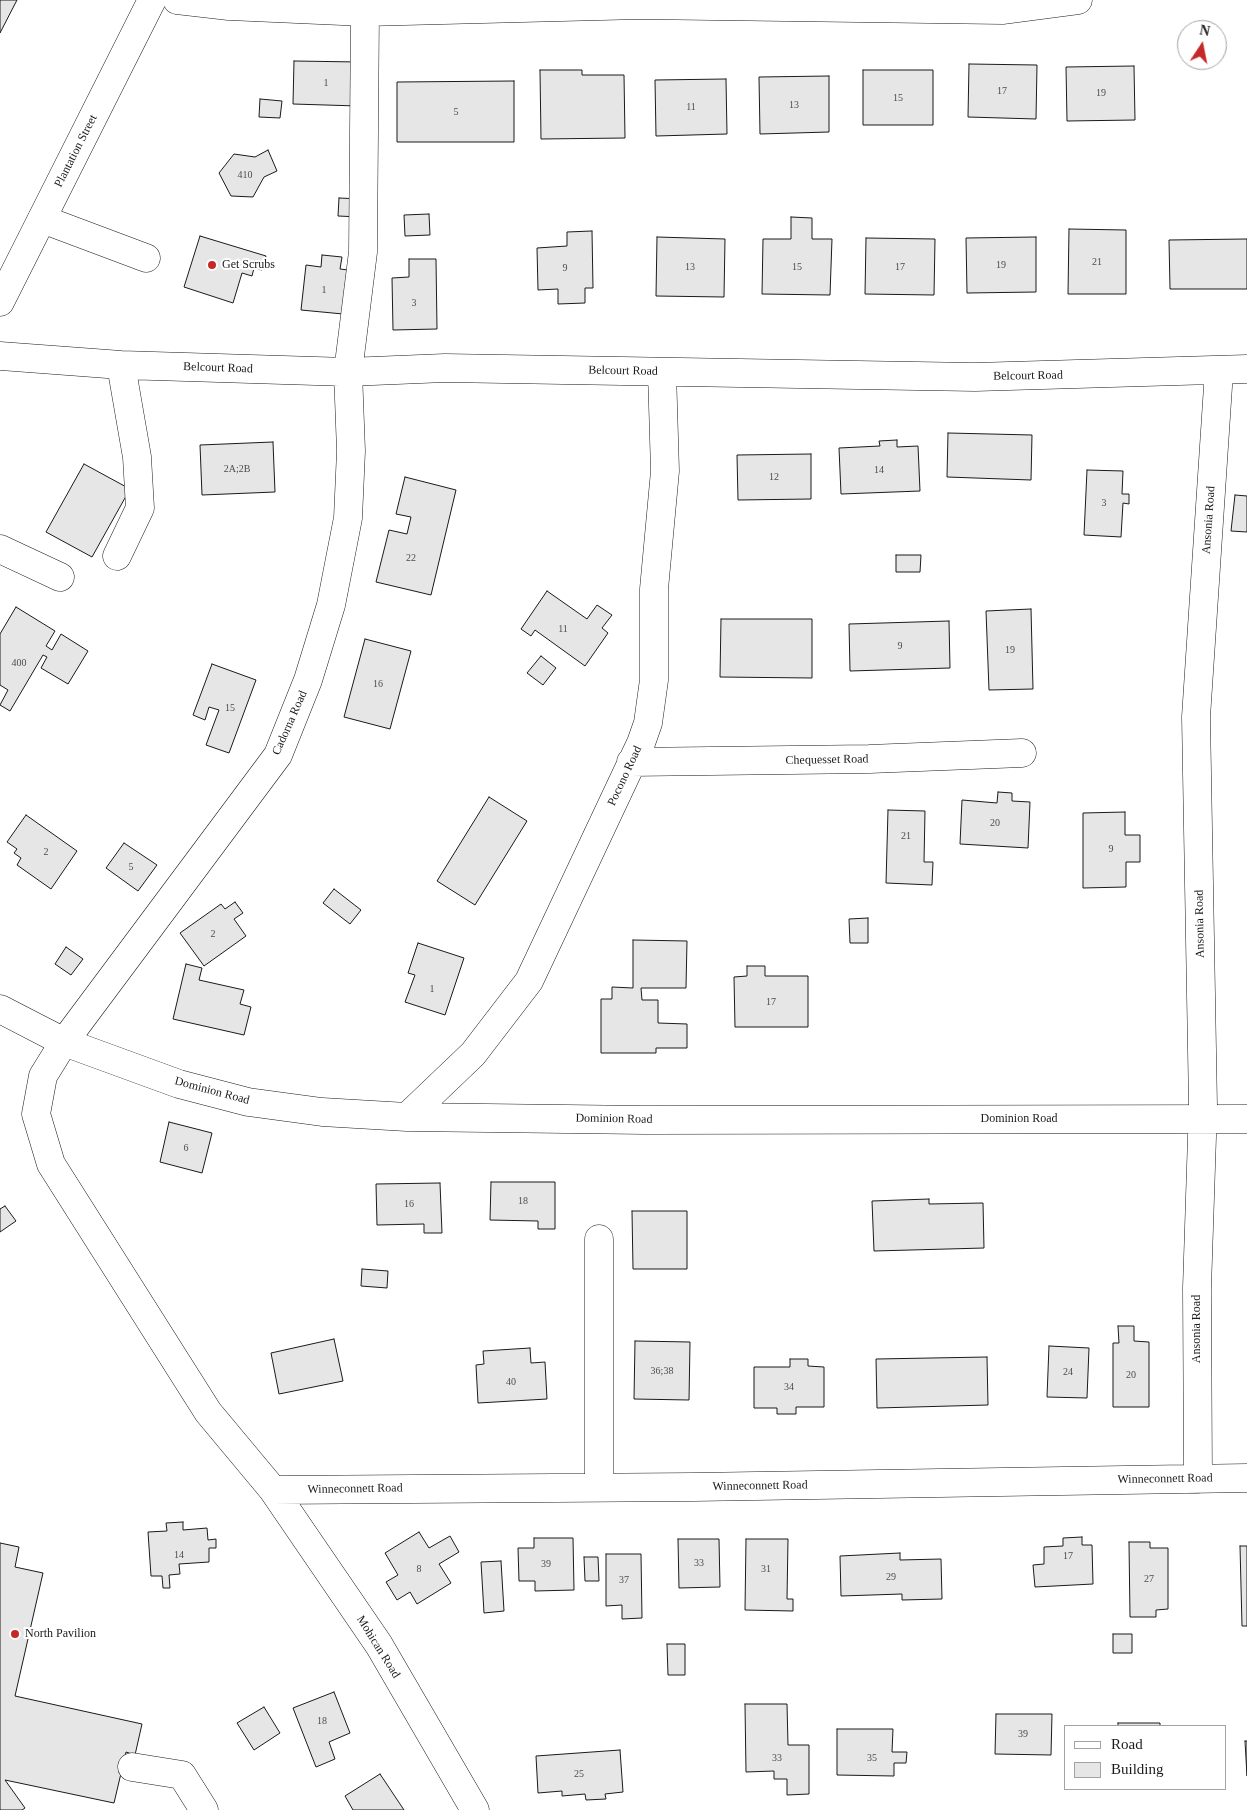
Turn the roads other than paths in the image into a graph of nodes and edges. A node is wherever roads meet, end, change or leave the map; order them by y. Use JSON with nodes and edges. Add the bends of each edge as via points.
{"nodes":[{"id":1,"x":152,"y":0,"type":"edge"},
{"id":2,"x":177,"y":0,"type":"edge"},
{"id":3,"x":1078,"y":0,"type":"edge"},
{"id":4,"x":969,"y":5,"type":"edge"},
{"id":5,"x":365,"y":12,"type":"junction"},
{"id":6,"x":42,"y":219,"type":"junction"},
{"id":7,"x":146,"y":258,"type":"dead end"},
{"id":8,"x":0,"y":302,"type":"edge"},
{"id":9,"x":0,"y":356,"type":"edge"},
{"id":10,"x":121,"y":366,"type":"junction"},
{"id":11,"x":1247,"y":369,"type":"edge"},
{"id":12,"x":1219,"y":371,"type":"junction"},
{"id":13,"x":348,"y":372,"type":"junction"},
{"id":14,"x":662,"y":372,"type":"junction"},
{"id":15,"x":0,"y":549,"type":"edge"},
{"id":16,"x":117,"y":556,"type":"dead end"},
{"id":17,"x":60,"y":578,"type":"dead end"},
{"id":18,"x":1022,"y":753,"type":"dead end"},
{"id":19,"x":631,"y":762,"type":"junction"},
{"id":20,"x":0,"y":1009,"type":"edge"},
{"id":21,"x":64,"y":1042,"type":"junction"},
{"id":22,"x":407,"y":1116,"type":"junction"},
{"id":23,"x":1247,"y":1119,"type":"edge"},
{"id":24,"x":1203,"y":1120,"type":"junction"},
{"id":25,"x":599,"y":1239,"type":"dead end"},
{"id":26,"x":1247,"y":1478,"type":"edge"},
{"id":27,"x":1198,"y":1479,"type":"junction"},
{"id":28,"x":599,"y":1487,"type":"junction"},
{"id":29,"x":273,"y":1490,"type":"junction"},
{"id":30,"x":132,"y":1767,"type":"dead end"},
{"id":31,"x":204,"y":1810,"type":"edge"},
{"id":32,"x":475,"y":1810,"type":"edge"}],
"edges":[{"from":1,"to":6,"type":"street","name":"Plantation Street"},
{"from":2,"to":5,"type":"street","via":[[229,6]]},
{"from":3,"to":4,"type":"street","via":[[1002,10]]},
{"from":4,"to":5,"type":"street","via":[[640,5]]},
{"from":5,"to":13,"type":"street","name":"Cadorna Road","via":[[363,252]]},
{"from":6,"to":7,"type":"street"},
{"from":6,"to":8,"type":"street","name":"Plantation Street"},
{"from":9,"to":10,"type":"street","name":"Belcourt Road"},
{"from":10,"to":13,"type":"street","name":"Belcourt Road"},
{"from":10,"to":16,"type":"street","via":[[137,457],[140,508]]},
{"from":11,"to":12,"type":"street","name":"Belcourt Road"},
{"from":12,"to":14,"type":"street","name":"Belcourt Road","via":[[975,377]]},
{"from":12,"to":24,"type":"street","name":"Ansonia Road","via":[[1196,717]]},
{"from":13,"to":14,"type":"street","name":"Belcourt Road","via":[[445,368]]},
{"from":13,"to":21,"type":"street","name":"Cadorna Road","via":[[351,451],[348,518],[332,605],[308,680],[278,755]]},
{"from":14,"to":19,"type":"street","name":"Pocono Road","via":[[665,471],[654,589],[654,680],[648,723]]},
{"from":15,"to":17,"type":"street"},
{"from":18,"to":19,"type":"street","name":"Chequesset Road"},
{"from":19,"to":22,"type":"street","name":"Pocono Road","via":[[529,981],[472,1054]]},
{"from":20,"to":21,"type":"street","name":"Dominion Road"},
{"from":21,"to":22,"type":"street","name":"Dominion Road","via":[[225,1097],[322,1112]]},
{"from":21,"to":29,"type":"street","name":"Cadorna Road","via":[[43,1076],[36,1114],[51,1164],[208,1412]]},
{"from":22,"to":24,"type":"street","name":"Dominion Road","via":[[645,1120]]},
{"from":23,"to":24,"type":"street","name":"Dominion Road"},
{"from":24,"to":27,"type":"street","name":"Ansonia Road","via":[[1197,1288]]},
{"from":25,"to":28,"type":"street"},
{"from":26,"to":27,"type":"street","name":"Winneconnett Road"},
{"from":27,"to":28,"type":"street","name":"Winneconnett Road"},
{"from":28,"to":29,"type":"street","name":"Winneconnett Road"},
{"from":29,"to":32,"type":"street","name":"Mohican Road","via":[[378,1645]]},
{"from":30,"to":31,"type":"street","via":[[182,1775]]}]}
